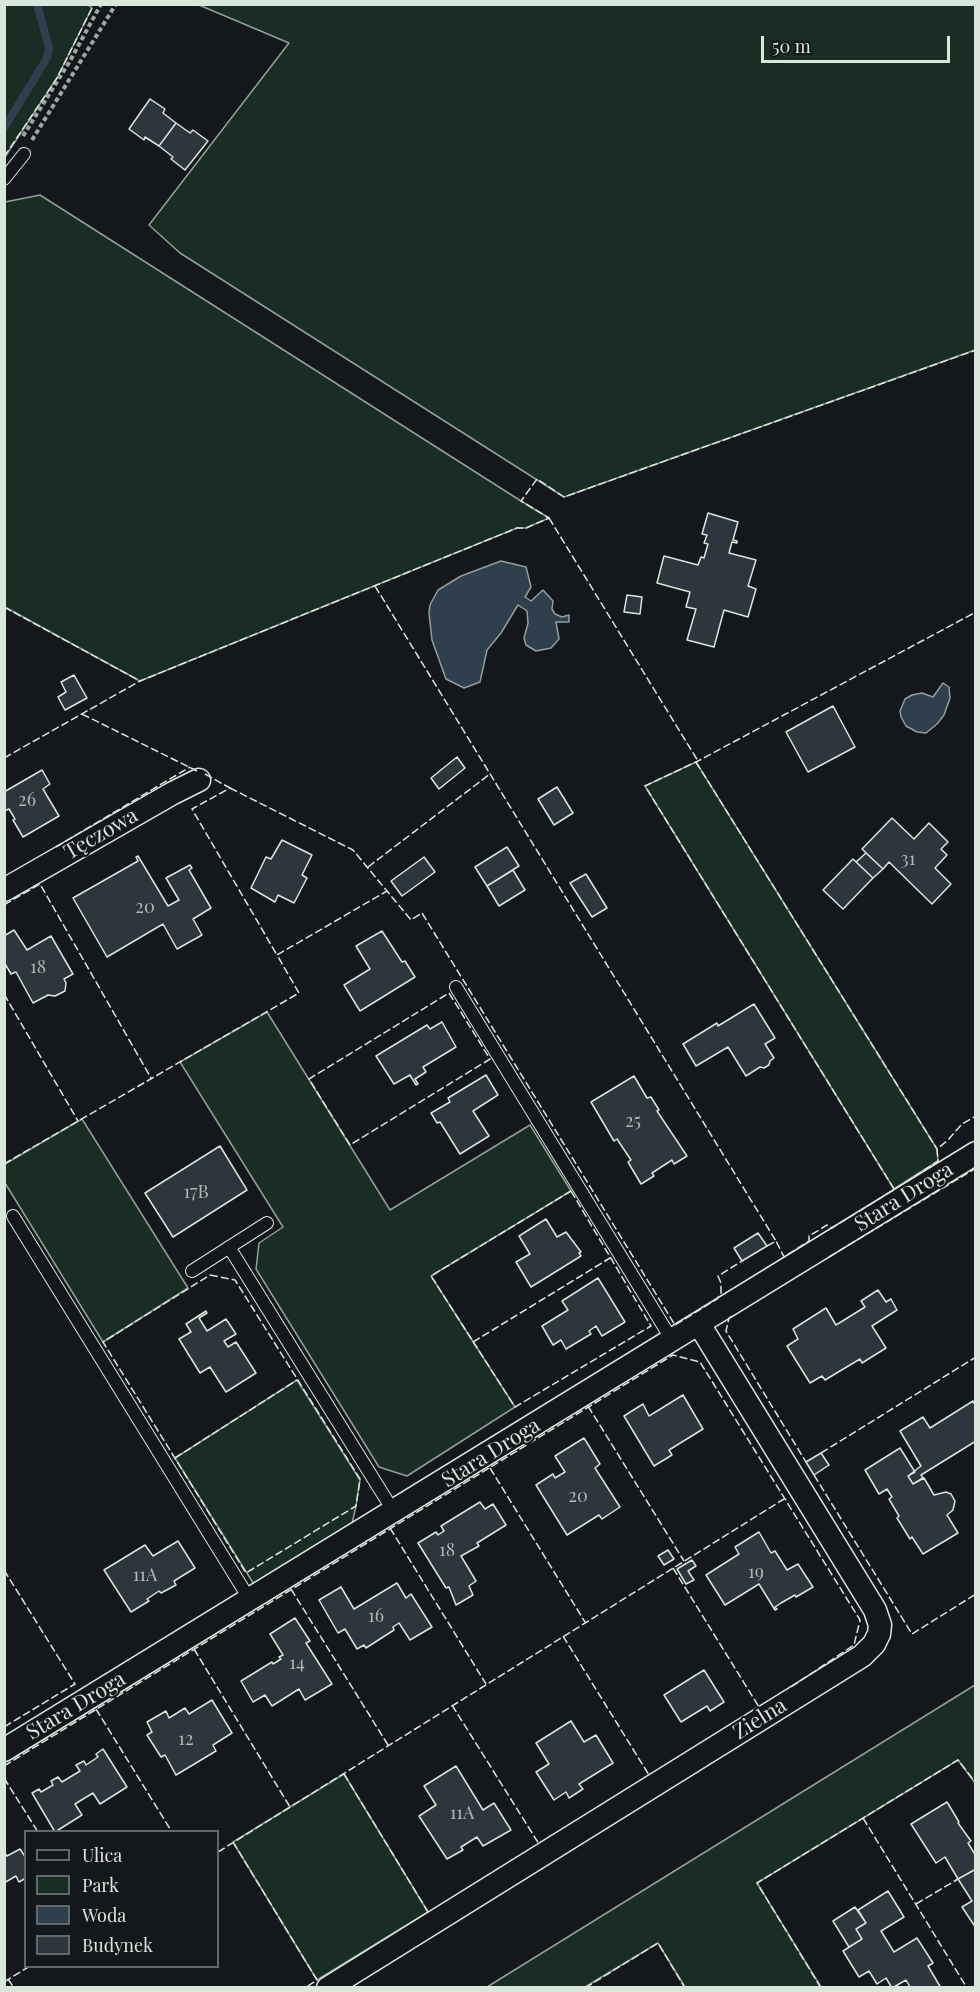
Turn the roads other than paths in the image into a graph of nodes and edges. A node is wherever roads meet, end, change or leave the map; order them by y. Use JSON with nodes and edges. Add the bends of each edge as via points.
{"nodes":[{"id":1,"x":24,"y":154,"type":"road end"},
{"id":2,"x":4,"y":178,"type":"edge"},
{"id":3,"x":199,"y":780,"type":"dead end"},
{"id":4,"x":4,"y":890,"type":"edge"},
{"id":5,"x":456,"y":987,"type":"dead end"},
{"id":6,"x":975,"y":1153,"type":"edge"},
{"id":7,"x":13,"y":1216,"type":"dead end"},
{"id":8,"x":267,"y":1223,"type":"dead end"},
{"id":9,"x":228,"y":1247,"type":"junction"},
{"id":10,"x":192,"y":1271,"type":"dead end"},
{"id":11,"x":699,"y":1324,"type":"junction"},
{"id":12,"x":672,"y":1340,"type":"junction"},
{"id":13,"x":394,"y":1512,"type":"junction"},
{"id":14,"x":250,"y":1600,"type":"junction"},
{"id":15,"x":4,"y":1750,"type":"edge"},
{"id":16,"x":328,"y":1988,"type":"edge"}],
"edges":[{"from":1,"to":2,"type":"lane"},
{"from":3,"to":4,"type":"street","name":"Tęczowa"},
{"from":5,"to":12,"type":"lane"},
{"from":6,"to":11,"type":"street","name":"Stara Droga"},
{"from":7,"to":14,"type":"lane"},
{"from":8,"to":9,"type":"lane"},
{"from":9,"to":10,"type":"lane"},
{"from":9,"to":13,"type":"lane"},
{"from":11,"to":12,"type":"street","name":"Stara Droga"},
{"from":11,"to":16,"type":"street","name":"Zielna","via":[[875,1610],[880,1625],[874,1644],[862,1656]]},
{"from":12,"to":13,"type":"street","name":"Stara Droga"},
{"from":13,"to":14,"type":"street","name":"Stara Droga"},
{"from":14,"to":15,"type":"street","name":"Stara Droga"}]}
